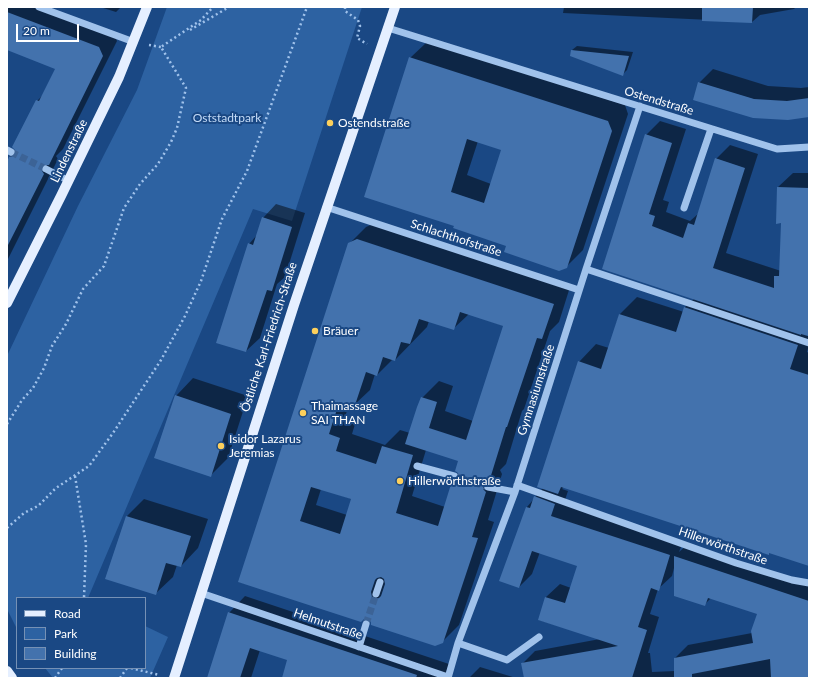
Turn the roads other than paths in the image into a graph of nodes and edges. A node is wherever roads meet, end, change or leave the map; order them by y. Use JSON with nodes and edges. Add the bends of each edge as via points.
{"nodes":[{"id":1,"x":40,"y":7,"type":"edge"},
{"id":2,"x":147,"y":7,"type":"edge"},
{"id":3,"x":395,"y":7,"type":"edge"},
{"id":4,"x":388,"y":28,"type":"junction"},
{"id":5,"x":134,"y":42,"type":"junction"},
{"id":6,"x":640,"y":106,"type":"junction"},
{"id":7,"x":711,"y":128,"type":"junction"},
{"id":8,"x":809,"y":146,"type":"edge"},
{"id":9,"x":46,"y":170,"type":"tunnel mouth"},
{"id":10,"x":68,"y":181,"type":"junction"},
{"id":11,"x":326,"y":207,"type":"junction"},
{"id":12,"x":684,"y":208,"type":"dead end"},
{"id":13,"x":586,"y":269,"type":"junction"},
{"id":14,"x":579,"y":290,"type":"junction"},
{"id":15,"x":7,"y":303,"type":"edge"},
{"id":16,"x":809,"y":343,"type":"edge"},
{"id":17,"x":417,"y":466,"type":"dead end"},
{"id":18,"x":454,"y":476,"type":"tunnel mouth"},
{"id":19,"x":488,"y":487,"type":"tunnel mouth"},
{"id":20,"x":516,"y":488,"type":"junction"},
{"id":21,"x":380,"y":582,"type":"dead end"},
{"id":22,"x":809,"y":583,"type":"edge"},
{"id":23,"x":200,"y":593,"type":"junction"},
{"id":24,"x":376,"y":594,"type":"tunnel mouth"},
{"id":25,"x":366,"y":624,"type":"tunnel mouth"},
{"id":26,"x":539,"y":637,"type":"dead end"},
{"id":27,"x":458,"y":643,"type":"junction"},
{"id":28,"x":359,"y":647,"type":"junction"},
{"id":29,"x":7,"y":671,"type":"edge"},
{"id":30,"x":169,"y":677,"type":"edge"},
{"id":31,"x":448,"y":677,"type":"edge"},
{"id":32,"x":12,"y":678,"type":"edge"}],
"edges":[{"from":1,"to":5,"type":"street"},
{"from":2,"to":5,"type":"main road","name":"Lindenstraße"},
{"from":3,"to":4,"type":"main road","name":"Östliche Karl-Friedrich-Straße"},
{"from":4,"to":6,"type":"street","name":"Ostendstraße"},
{"from":4,"to":11,"type":"main road","name":"Östliche Karl-Friedrich-Straße"},
{"from":5,"to":10,"type":"main road","name":"Lindenstraße"},
{"from":6,"to":7,"type":"street","name":"Ostendstraße"},
{"from":6,"to":13,"type":"street","name":"Gymnasiumstraße"},
{"from":7,"to":8,"type":"street","name":"Ostendstraße","via":[[777,149]]},
{"from":7,"to":12,"type":"street"},
{"from":9,"to":10,"type":"street"},
{"from":10,"to":15,"type":"main road","name":"Lindenstraße"},
{"from":11,"to":14,"type":"street","name":"Schlachthofstraße"},
{"from":11,"to":23,"type":"main road","name":"Östliche Karl-Friedrich-Straße"},
{"from":13,"to":14,"type":"street","name":"Gymnasiumstraße"},
{"from":13,"to":16,"type":"street"},
{"from":14,"to":20,"type":"street","name":"Gymnasiumstraße"},
{"from":17,"to":18,"type":"street"},
{"from":19,"to":20,"type":"street","name":"Hillerwörthstraße"},
{"from":20,"to":22,"type":"street","name":"Hillerwörthstraße","via":[[736,563]]},
{"from":20,"to":27,"type":"street","name":"Gymnasiumstraße"},
{"from":21,"to":24,"type":"street"},
{"from":23,"to":28,"type":"street","name":"Helmutstraße"},
{"from":23,"to":30,"type":"main road","name":"Östliche Karl-Friedrich-Straße"},
{"from":25,"to":28,"type":"street"},
{"from":26,"to":27,"type":"street","via":[[507,660]]},
{"from":27,"to":31,"type":"street","name":"Gymnasiumstraße"},
{"from":28,"to":31,"type":"street","name":"Helmutstraße"},
{"from":29,"to":32,"type":"main road"}]}
